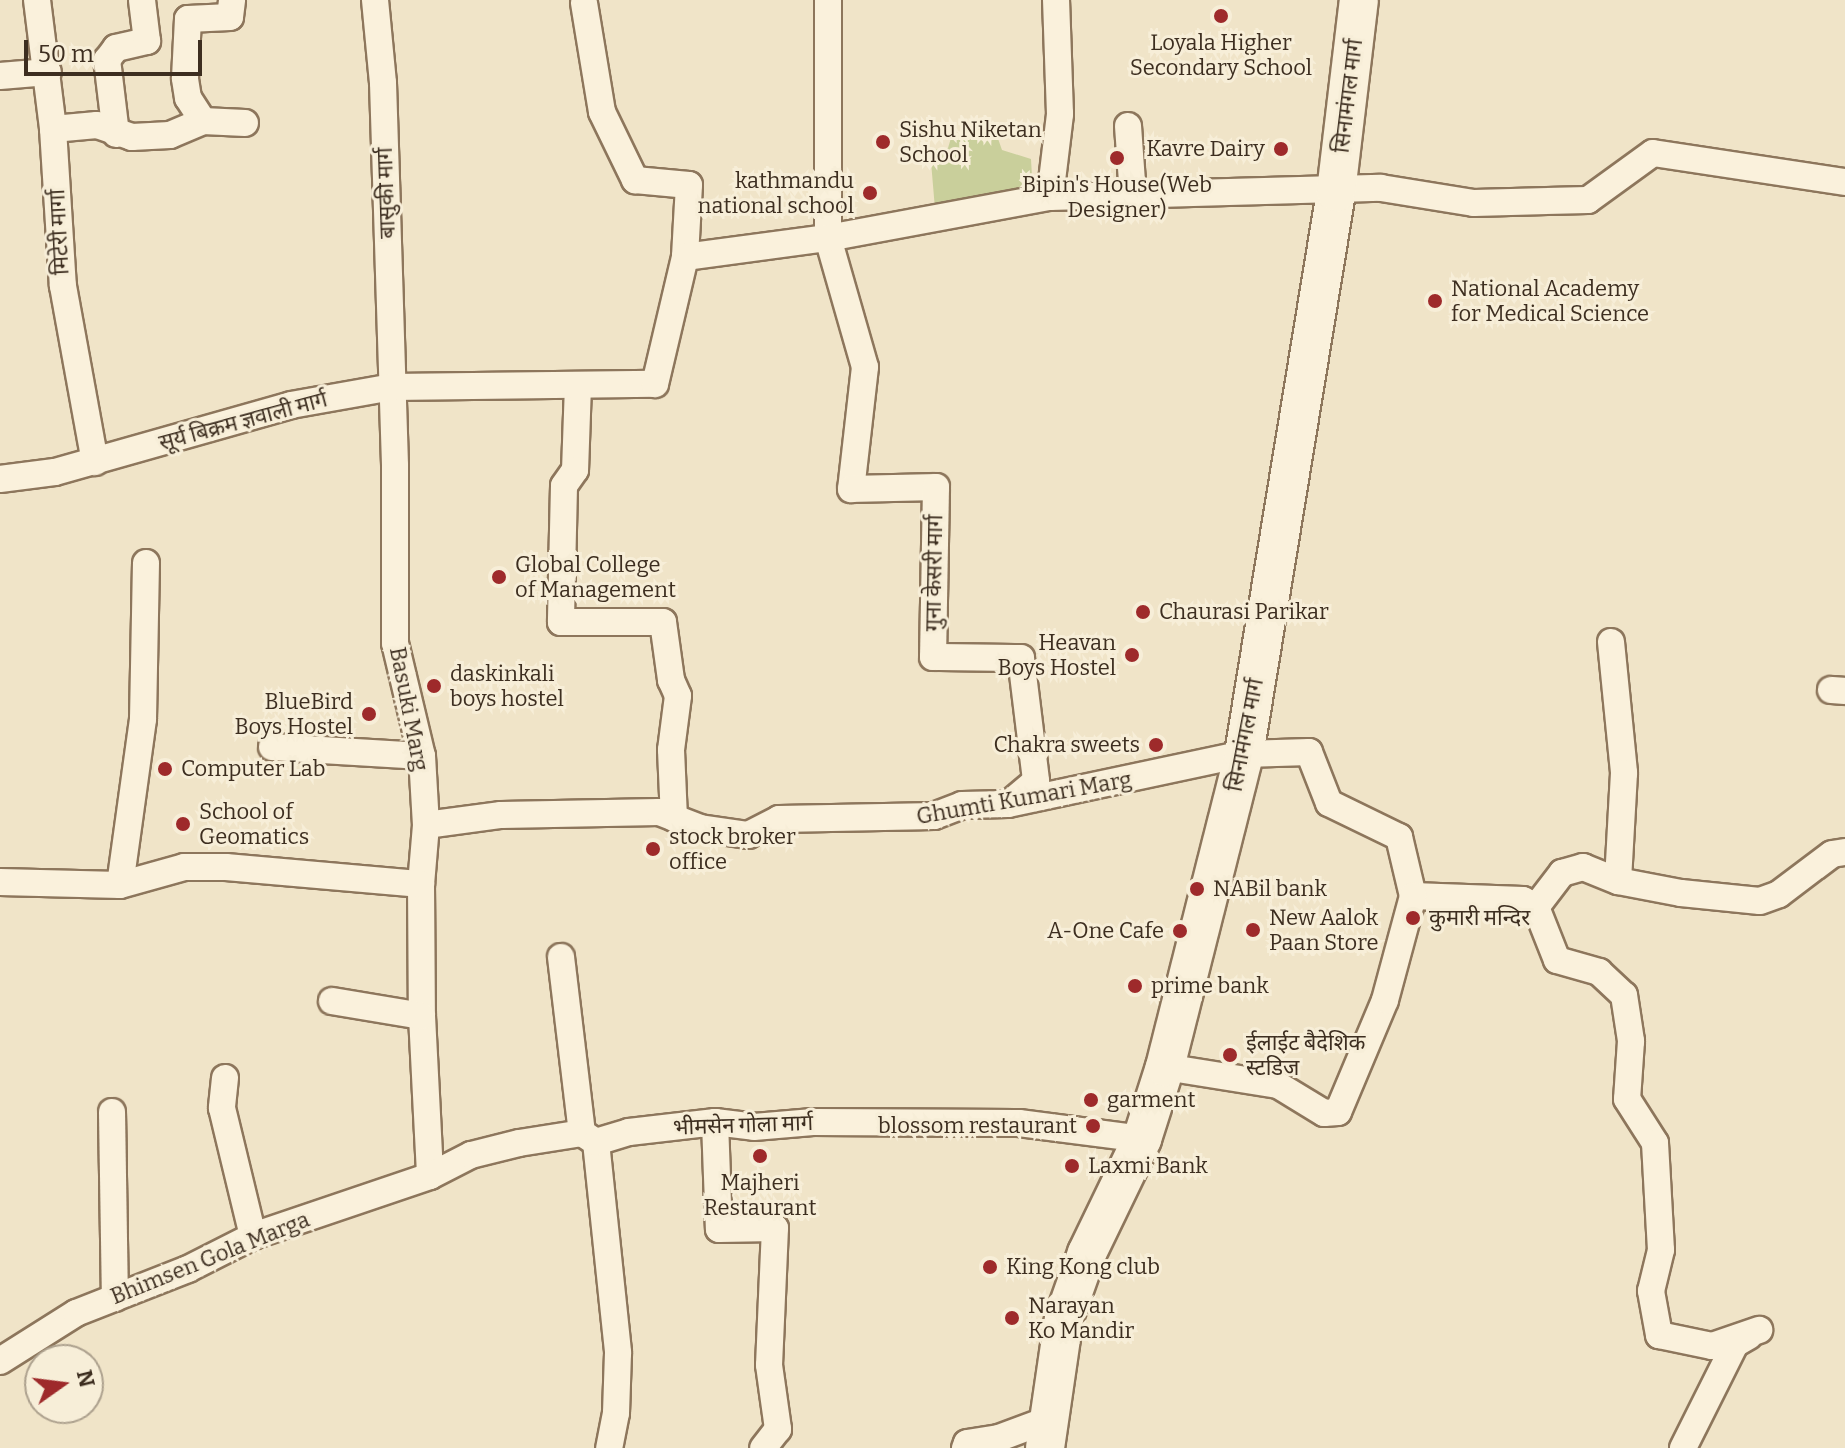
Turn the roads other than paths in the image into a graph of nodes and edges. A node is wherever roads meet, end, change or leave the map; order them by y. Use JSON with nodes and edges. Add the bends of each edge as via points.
{"nodes":[{"id":1,"x":37,"y":0,"type":"edge"},
{"id":2,"x":142,"y":0,"type":"edge"},
{"id":3,"x":232,"y":0,"type":"edge"},
{"id":4,"x":375,"y":0,"type":"edge"},
{"id":5,"x":828,"y":0,"type":"edge"},
{"id":6,"x":1056,"y":0,"type":"edge"},
{"id":7,"x":1359,"y":0,"type":"edge"},
{"id":8,"x":584,"y":3,"type":"dead end"},
{"id":9,"x":48,"y":72,"type":"junction"},
{"id":10,"x":0,"y":76,"type":"edge"},
{"id":11,"x":203,"y":121,"type":"junction"},
{"id":12,"x":245,"y":123,"type":"dead end"},
{"id":13,"x":1128,"y":126,"type":"dead end"},
{"id":14,"x":53,"y":129,"type":"junction"},
{"id":15,"x":116,"y":134,"type":"junction"},
{"id":16,"x":1845,"y":182,"type":"edge"},
{"id":17,"x":1336,"y":192,"type":"junction"},
{"id":18,"x":1133,"y":196,"type":"junction"},
{"id":19,"x":1050,"y":197,"type":"junction"},
{"id":20,"x":828,"y":238,"type":"junction"},
{"id":21,"x":685,"y":257,"type":"junction"},
{"id":22,"x":578,"y":385,"type":"junction"},
{"id":23,"x":392,"y":387,"type":"junction"},
{"id":24,"x":95,"y":462,"type":"junction"},
{"id":25,"x":0,"y":479,"type":"edge"},
{"id":26,"x":146,"y":563,"type":"dead end"},
{"id":27,"x":1611,"y":642,"type":"dead end"},
{"id":28,"x":272,"y":747,"type":"dead end"},
{"id":29,"x":1244,"y":754,"type":"junction"},
{"id":30,"x":422,"y":756,"type":"junction"},
{"id":31,"x":1008,"y":804,"type":"junction"},
{"id":32,"x":674,"y":818,"type":"junction"},
{"id":33,"x":426,"y":825,"type":"junction"},
{"id":34,"x":1845,"y":852,"type":"edge"},
{"id":35,"x":1618,"y":881,"type":"junction"},
{"id":36,"x":0,"y":882,"type":"edge"},
{"id":37,"x":421,"y":884,"type":"junction"},
{"id":38,"x":120,"y":885,"type":"junction"},
{"id":39,"x":1413,"y":896,"type":"junction"},
{"id":40,"x":1536,"y":907,"type":"junction"},
{"id":41,"x":561,"y":957,"type":"dead end"},
{"id":42,"x":332,"y":1001,"type":"dead end"},
{"id":43,"x":422,"y":1016,"type":"junction"},
{"id":44,"x":1165,"y":1067,"type":"junction"},
{"id":45,"x":225,"y":1078,"type":"dead end"},
{"id":46,"x":112,"y":1112,"type":"dead end"},
{"id":47,"x":715,"y":1122,"type":"junction"},
{"id":48,"x":589,"y":1137,"type":"junction"},
{"id":49,"x":1142,"y":1139,"type":"junction"},
{"id":50,"x":430,"y":1176,"type":"junction"},
{"id":51,"x":253,"y":1236,"type":"junction"},
{"id":52,"x":115,"y":1298,"type":"junction"},
{"id":53,"x":0,"y":1361,"type":"edge"},
{"id":54,"x":1046,"y":1434,"type":"edge"},
{"id":55,"x":609,"y":1448,"type":"edge"},
{"id":56,"x":763,"y":1448,"type":"edge"},
{"id":57,"x":965,"y":1448,"type":"edge"},
{"id":58,"x":1683,"y":1448,"type":"edge"}],
"edges":[{"from":1,"to":9,"type":"street","name":"मिटेरी मार्गा"},
{"from":2,"to":15,"type":"street","via":[[147,41],[116,48],[107,60]]},
{"from":3,"to":11,"type":"street","via":[[230,17],[188,19],[185,78],[188,98]]},
{"from":4,"to":23,"type":"street","name":"बासुकी मार्ग","via":[[383,83]]},
{"from":5,"to":20,"type":"street"},
{"from":6,"to":19,"type":"street","via":[[1060,114]]},
{"from":7,"to":17,"type":"main road","name":"सिनामंगल मार्ग"},
{"from":8,"to":21,"type":"street","via":[[602,112],[635,180],[689,185]]},
{"from":9,"to":10,"type":"street"},
{"from":9,"to":14,"type":"street","name":"मिटेरी मार्गा"},
{"from":11,"to":12,"type":"street"},
{"from":11,"to":15,"type":"street","via":[[170,135]]},
{"from":13,"to":18,"type":"street"},
{"from":14,"to":15,"type":"street","via":[[97,125]]},
{"from":14,"to":24,"type":"street","name":"मिटेरी मार्गा","via":[[63,286]]},
{"from":16,"to":17,"type":"street","via":[[1653,153],[1588,200],[1474,203],[1381,188]]},
{"from":17,"to":18,"type":"street","via":[[1242,189]]},
{"from":17,"to":29,"type":"main road","name":"सिनामंगल मार्ग"},
{"from":18,"to":19,"type":"street"},
{"from":19,"to":20,"type":"street"},
{"from":20,"to":21,"type":"street"},
{"from":20,"to":31,"type":"street","name":"गुना केसरी मार्ग","via":[[865,367],[851,489],[936,487],[933,657],[1021,658],[1036,781]]},
{"from":21,"to":22,"type":"street","name":"सूर्य बिक्रम ज्ञवाली मार्ग","via":[[655,384]]},
{"from":22,"to":23,"type":"street","name":"सूर्य बिक्रम ज्ञवाली मार्ग"},
{"from":22,"to":32,"type":"street","via":[[575,470],[564,486],[561,622],[663,622],[678,696],[671,750]]},
{"from":23,"to":24,"type":"street","name":"सूर्य बिक्रम ज्ञवाली मार्ग","via":[[291,405]]},
{"from":23,"to":30,"type":"street","name":"Basuki Marg","via":[[395,643]]},
{"from":24,"to":25,"type":"street","name":"सूर्य बिक्रम ज्ञवाली मार्ग"},
{"from":26,"to":38,"type":"street","via":[[143,719]]},
{"from":27,"to":35,"type":"street","via":[[1624,773]]},
{"from":28,"to":30,"type":"street"},
{"from":29,"to":31,"type":"street","name":"Ghumti Kumari Marg"},
{"from":29,"to":39,"type":"street","name":"Ghumti Kumari Marg","via":[[1309,752],[1329,803],[1399,837]]},
{"from":29,"to":44,"type":"main road","name":"सिनामंगल मार्ग"},
{"from":30,"to":33,"type":"street","name":"Basuki Marg"},
{"from":31,"to":32,"type":"street","name":"Ghumti Kumari Marg","via":[[962,805],[907,819],[779,819],[748,835]]},
{"from":32,"to":33,"type":"street","name":"Ghumti Kumari Marg","via":[[624,811],[501,815]]},
{"from":33,"to":37,"type":"street","name":"Basuki Marg"},
{"from":34,"to":35,"type":"street","via":[[1832,854],[1779,894],[1760,901],[1739,903]]},
{"from":35,"to":40,"type":"street","via":[[1583,867],[1571,869]]},
{"from":36,"to":38,"type":"street"},
{"from":37,"to":38,"type":"street","via":[[184,867]]},
{"from":37,"to":43,"type":"street","name":"Basuki Marg"},
{"from":39,"to":40,"type":"street","via":[[1523,900]]},
{"from":39,"to":44,"type":"street","via":[[1385,1000],[1338,1112],[1324,1113],[1278,1085]]},
{"from":40,"to":58,"type":"street","via":[[1557,960],[1599,972],[1624,995],[1631,1041],[1627,1099],[1655,1143],[1661,1250],[1651,1291],[1659,1335],[1712,1346],[1759,1330],[1735,1344]]},
{"from":41,"to":48,"type":"street"},
{"from":42,"to":43,"type":"street"},
{"from":43,"to":50,"type":"street","name":"Basuki Marg"},
{"from":44,"to":49,"type":"main road","name":"सिनामंगल मार्ग"},
{"from":45,"to":51,"type":"street","via":[[222,1108]]},
{"from":46,"to":52,"type":"street"},
{"from":47,"to":48,"type":"street","name":"भीमसेन गोला मार्ग"},
{"from":47,"to":49,"type":"street","name":"भीमसेन गोला मार्ग","via":[[754,1127],[813,1122],[1019,1123]]},
{"from":47,"to":56,"type":"street","via":[[719,1229],[775,1228],[769,1365],[778,1429]]},
{"from":48,"to":50,"type":"street","name":"भीमसेन गोला मार्ग","via":[[471,1155]]},
{"from":48,"to":55,"type":"street","via":[[618,1353]]},
{"from":49,"to":54,"type":"main road","name":"सिनामंगल मार्ग","via":[[1087,1253],[1064,1318]]},
{"from":50,"to":51,"type":"street","name":"Bhimsen Gola Marga"},
{"from":51,"to":52,"type":"street","name":"Bhimsen Gola Marga"},
{"from":52,"to":53,"type":"street","name":"Bhimsen Gola Marga","via":[[76,1313]]},
{"from":54,"to":57,"type":"street","via":[[967,1443]]}]}
